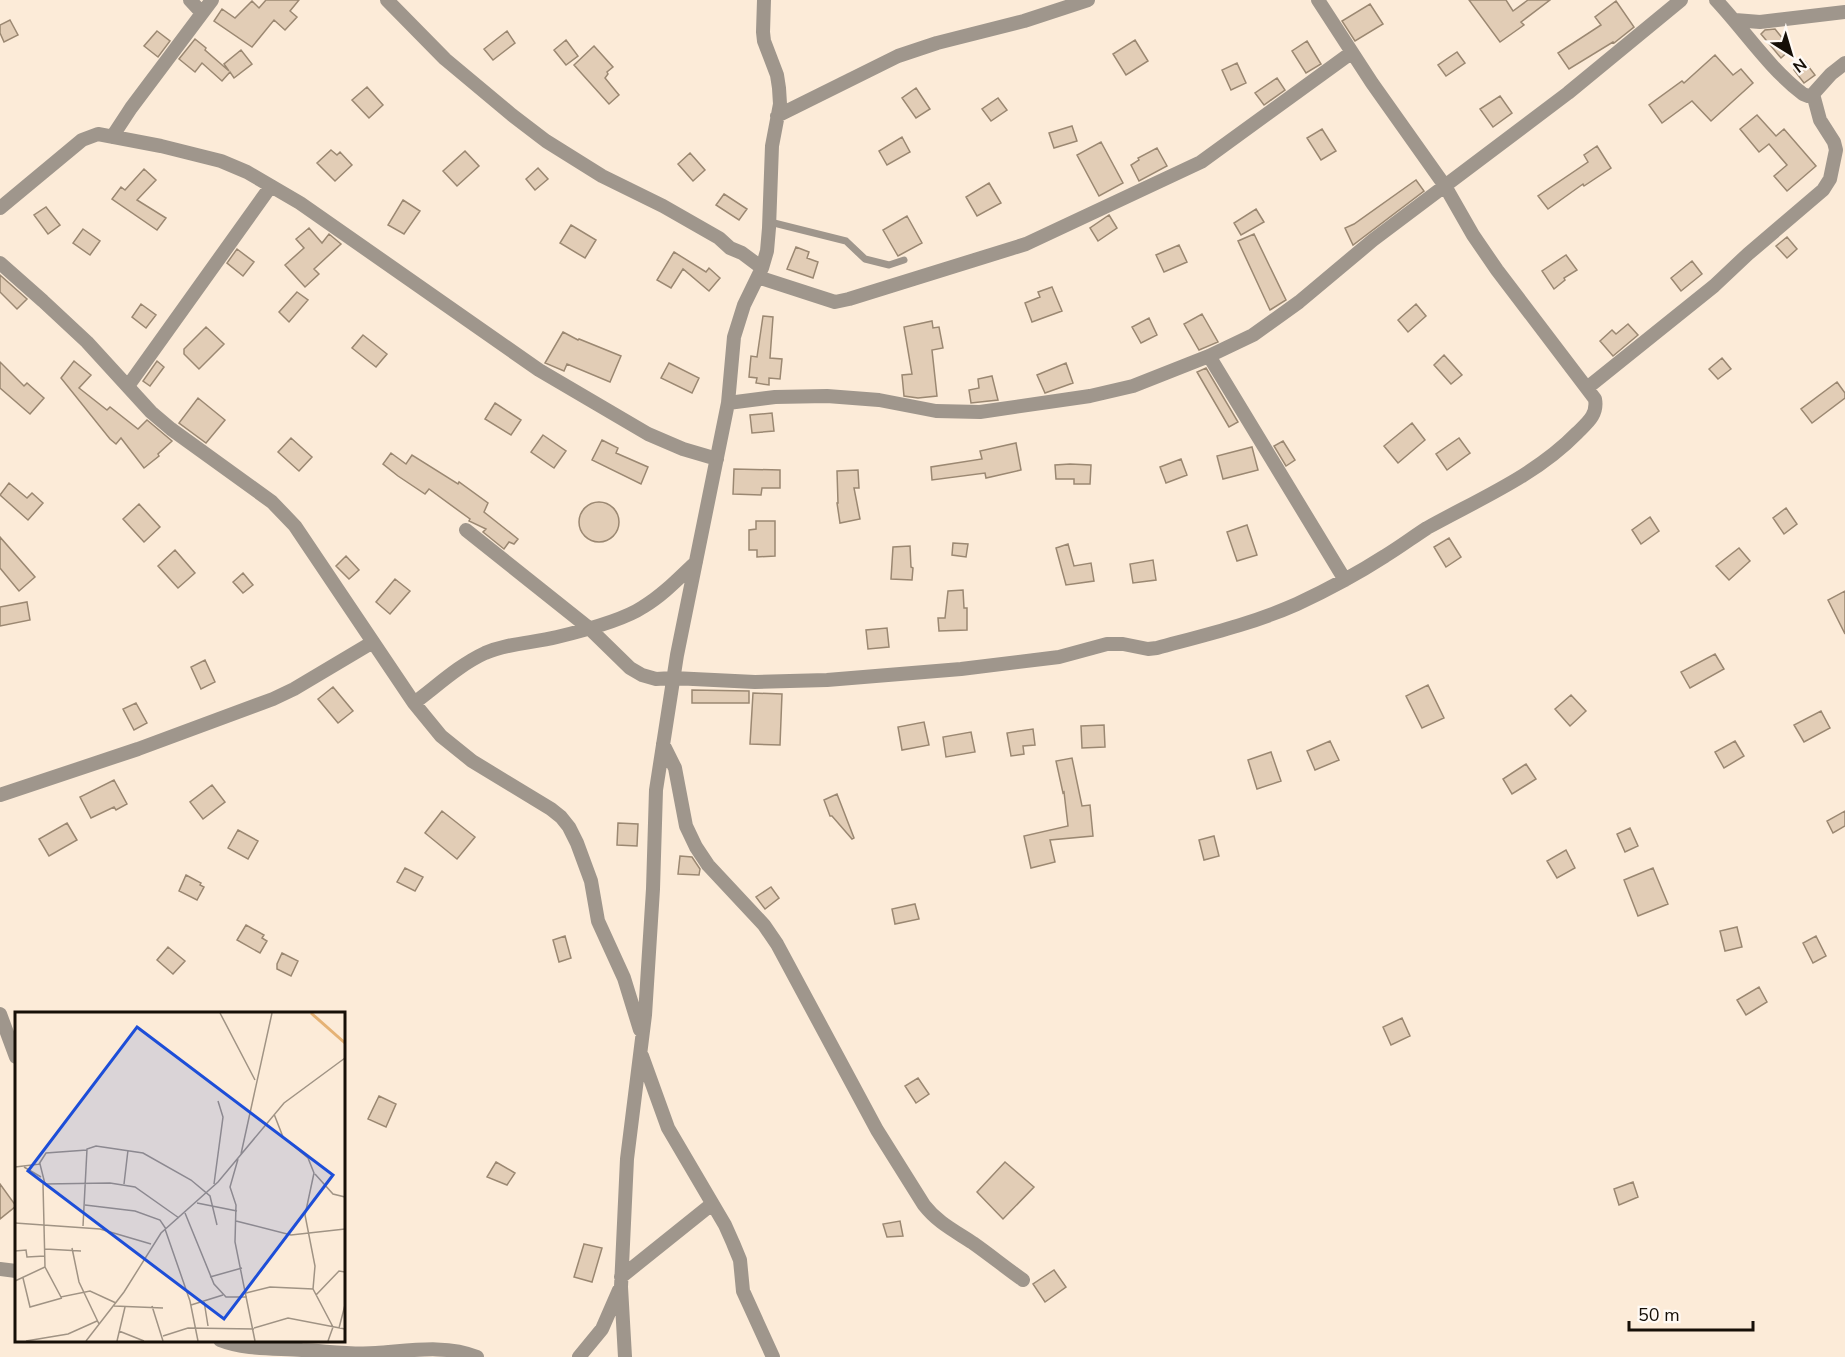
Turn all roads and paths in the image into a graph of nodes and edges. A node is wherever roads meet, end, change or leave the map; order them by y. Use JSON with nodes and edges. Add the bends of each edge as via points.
{"nodes":[{"id":1,"x":190,"y":0,"type":"edge"},
{"id":2,"x":212,"y":0,"type":"edge"},
{"id":3,"x":387,"y":0,"type":"edge"},
{"id":4,"x":764,"y":0,"type":"edge"},
{"id":5,"x":1088,"y":0,"type":"edge"},
{"id":6,"x":1318,"y":0,"type":"edge"},
{"id":7,"x":1681,"y":0,"type":"edge"},
{"id":8,"x":1716,"y":0,"type":"edge"},
{"id":9,"x":1845,"y":12,"type":"edge"},
{"id":10,"x":202,"y":13,"type":"junction"},
{"id":11,"x":1735,"y":20,"type":"junction"},
{"id":12,"x":1351,"y":53,"type":"junction"},
{"id":13,"x":1845,"y":63,"type":"edge"},
{"id":14,"x":1813,"y":94,"type":"junction"},
{"id":15,"x":777,"y":116,"type":"junction"},
{"id":16,"x":112,"y":137,"type":"junction"},
{"id":17,"x":272,"y":186,"type":"junction"},
{"id":18,"x":1444,"y":186,"type":"junction"},
{"id":19,"x":0,"y":208,"type":"edge"},
{"id":20,"x":770,"y":222,"type":"junction"},
{"id":21,"x":904,"y":260,"type":"dead end"},
{"id":22,"x":0,"y":263,"type":"edge"},
{"id":23,"x":760,"y":272,"type":"junction"},
{"id":24,"x":1209,"y":356,"type":"junction"},
{"id":25,"x":128,"y":386,"type":"junction"},
{"id":26,"x":1587,"y":388,"type":"junction"},
{"id":27,"x":728,"y":403,"type":"junction"},
{"id":28,"x":717,"y":459,"type":"junction"},
{"id":29,"x":466,"y":530,"type":"dead end"},
{"id":30,"x":696,"y":562,"type":"junction"},
{"id":31,"x":1345,"y":579,"type":"junction"},
{"id":32,"x":589,"y":628,"type":"junction"},
{"id":33,"x":373,"y":642,"type":"junction"},
{"id":34,"x":673,"y":678,"type":"junction"},
{"id":35,"x":414,"y":703,"type":"junction"},
{"id":36,"x":663,"y":744,"type":"junction"},
{"id":37,"x":0,"y":795,"type":"edge"},
{"id":38,"x":0,"y":1014,"type":"edge"},
{"id":39,"x":642,"y":1036,"type":"junction"},
{"id":40,"x":640,"y":1052,"type":"junction"},
{"id":41,"x":15,"y":1054,"type":"edge"},
{"id":42,"x":712,"y":1204,"type":"junction"},
{"id":43,"x":0,"y":1269,"type":"edge"},
{"id":44,"x":15,"y":1271,"type":"edge"},
{"id":45,"x":1023,"y":1280,"type":"dead end"},
{"id":46,"x":621,"y":1282,"type":"junction"},
{"id":47,"x":225,"y":1342,"type":"edge"},
{"id":48,"x":477,"y":1357,"type":"edge"},
{"id":49,"x":579,"y":1357,"type":"edge"},
{"id":50,"x":626,"y":1357,"type":"edge"},
{"id":51,"x":774,"y":1357,"type":"edge"}],
"edges":[{"from":1,"to":10,"type":"street"},
{"from":2,"to":10,"type":"street"},
{"from":3,"to":23,"type":"street","via":[[445,59],[546,141],[602,176],[719,238],[742,253]]},
{"from":4,"to":15,"type":"street","via":[[764,42],[779,88]]},
{"from":5,"to":15,"type":"street","via":[[898,56]]},
{"from":6,"to":12,"type":"street"},
{"from":7,"to":18,"type":"street","via":[[1568,93]]},
{"from":8,"to":11,"type":"street"},
{"from":9,"to":11,"type":"street","via":[[1760,22]]},
{"from":10,"to":16,"type":"street"},
{"from":11,"to":14,"type":"street","via":[[1797,90],[1808,96]]},
{"from":12,"to":18,"type":"street"},
{"from":12,"to":23,"type":"street","via":[[1201,162],[1026,244],[835,302]]},
{"from":13,"to":14,"type":"street"},
{"from":14,"to":26,"type":"street","via":[[1820,120],[1836,150],[1830,179],[1823,190],[1714,286]]},
{"from":15,"to":20,"type":"street","via":[[772,146]]},
{"from":16,"to":17,"type":"street","via":[[221,161]]},
{"from":16,"to":19,"type":"street","via":[[98,134],[82,140]]},
{"from":17,"to":25,"type":"street"},
{"from":17,"to":28,"type":"street","via":[[539,370],[648,434]]},
{"from":18,"to":24,"type":"street","via":[[1299,302],[1252,334]]},
{"from":18,"to":26,"type":"street","via":[[1497,270]]},
{"from":20,"to":21,"type":"lane","via":[[846,241],[865,259],[889,265]]},
{"from":20,"to":23,"type":"street"},
{"from":22,"to":25,"type":"street","via":[[65,321]]},
{"from":23,"to":27,"type":"street","via":[[738,320]]},
{"from":24,"to":27,"type":"street","via":[[1133,386],[980,412],[936,411],[879,400],[827,396]]},
{"from":24,"to":31,"type":"street"},
{"from":25,"to":33,"type":"street","via":[[171,429],[283,512]]},
{"from":26,"to":31,"type":"street","via":[[1595,399],[1595,413],[1550,458]]},
{"from":27,"to":28,"type":"street"},
{"from":28,"to":30,"type":"street"},
{"from":29,"to":32,"type":"street"},
{"from":30,"to":32,"type":"street","via":[[641,609]]},
{"from":30,"to":34,"type":"street"},
{"from":31,"to":34,"type":"street","via":[[1296,604],[1238,626],[1157,648],[1107,644],[1059,657],[827,680]]},
{"from":32,"to":34,"type":"street","via":[[630,668],[656,679]]},
{"from":32,"to":35,"type":"street","via":[[483,654]]},
{"from":33,"to":35,"type":"street"},
{"from":33,"to":37,"type":"street","via":[[273,699]]},
{"from":34,"to":36,"type":"street"},
{"from":35,"to":39,"type":"street","via":[[455,749],[551,809],[569,827],[588,872],[598,921],[624,978]]},
{"from":36,"to":39,"type":"street","via":[[655,806]]},
{"from":36,"to":45,"type":"street","via":[[672,760],[686,826],[696,847],[777,944],[877,1130],[924,1205],[941,1224]]},
{"from":38,"to":41,"type":"street"},
{"from":39,"to":40,"type":"street"},
{"from":40,"to":42,"type":"street","via":[[668,1128]]},
{"from":40,"to":46,"type":"street","via":[[627,1159]]},
{"from":42,"to":46,"type":"street"},
{"from":42,"to":51,"type":"street","via":[[734,1243],[743,1292]]},
{"from":43,"to":44,"type":"street"},
{"from":46,"to":49,"type":"street","via":[[602,1329]]},
{"from":46,"to":50,"type":"street"},
{"from":47,"to":48,"type":"street","via":[[352,1353],[450,1351]]}]}
